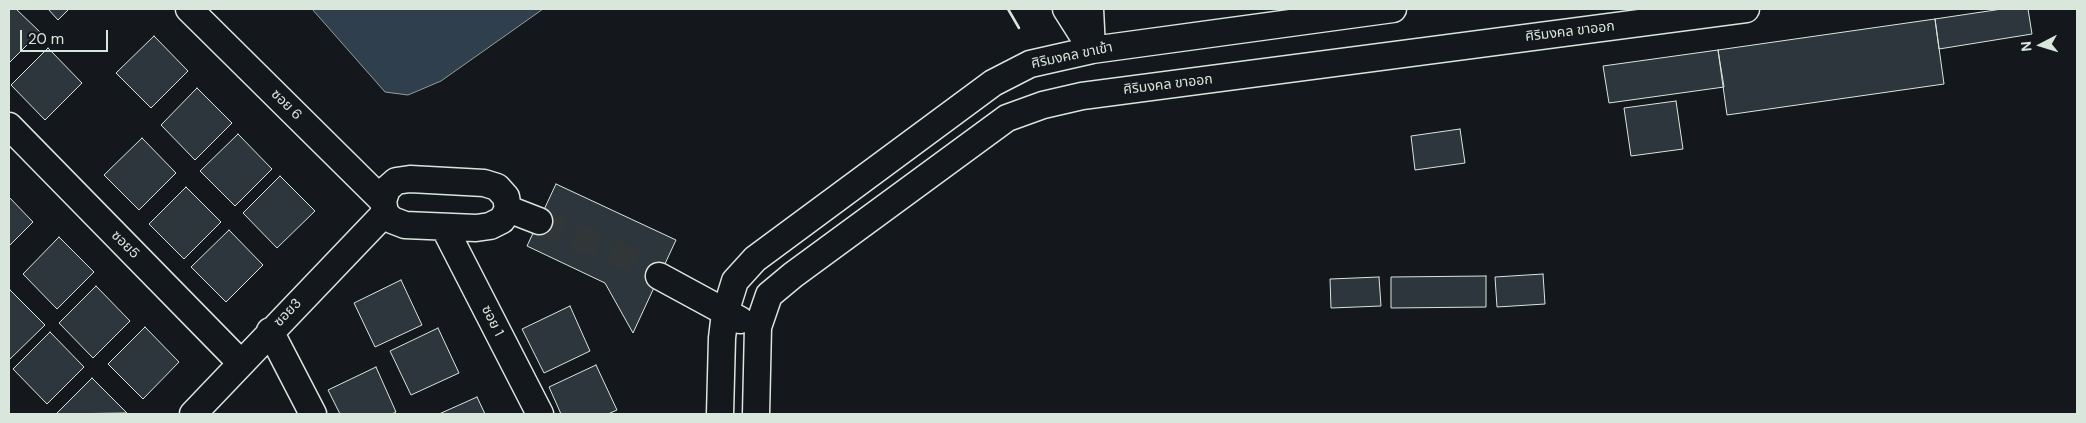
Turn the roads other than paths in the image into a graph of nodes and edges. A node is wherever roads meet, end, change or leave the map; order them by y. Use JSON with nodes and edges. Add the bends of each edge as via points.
{"nodes":[{"id":1,"x":189,"y":9,"type":"edge"},
{"id":2,"x":1066,"y":9,"type":"edge"},
{"id":3,"x":1090,"y":9,"type":"edge"},
{"id":4,"x":1393,"y":9,"type":"edge"},
{"id":5,"x":1746,"y":9,"type":"edge"},
{"id":6,"x":1092,"y":50,"type":"junction"},
{"id":7,"x":1030,"y":64,"type":"junction"},
{"id":8,"x":1043,"y":105,"type":"junction"},
{"id":9,"x":9,"y":126,"type":"edge"},
{"id":10,"x":384,"y":207,"type":"junction"},
{"id":11,"x":508,"y":210,"type":"junction"},
{"id":12,"x":538,"y":221,"type":"tunnel mouth"},
{"id":13,"x":444,"y":227,"type":"junction"},
{"id":14,"x":659,"y":276,"type":"tunnel mouth"},
{"id":15,"x":725,"y":313,"type":"junction"},
{"id":16,"x":758,"y":327,"type":"junction"},
{"id":17,"x":270,"y":331,"type":"junction"},
{"id":18,"x":241,"y":363,"type":"junction"},
{"id":19,"x":193,"y":414,"type":"edge"},
{"id":20,"x":313,"y":414,"type":"edge"},
{"id":21,"x":540,"y":414,"type":"edge"},
{"id":22,"x":720,"y":414,"type":"edge"},
{"id":23,"x":756,"y":414,"type":"edge"}],
"edges":[{"from":1,"to":10,"type":"street","name":"ซอย 6"},
{"from":2,"to":6,"type":"street"},
{"from":3,"to":6,"type":"street"},
{"from":4,"to":6,"type":"street","name":"ศิริมงคล ขาเข้า"},
{"from":5,"to":8,"type":"street","name":"ศิริมงคล ขาออก","via":[[1082,96]]},
{"from":6,"to":7,"type":"street","name":"ศิริมงคล ขาเข้า"},
{"from":7,"to":8,"type":"street"},
{"from":7,"to":15,"type":"street","name":"ศิริมงคล ขาเข้า","via":[[992,83],[755,259],[736,280]]},
{"from":8,"to":16,"type":"street","name":"ศิริมงคล ขาออก","via":[[1007,118],[793,275],[769,295]]},
{"from":9,"to":18,"type":"street","name":"ซอย5"},
{"from":10,"to":11,"type":"street","name":"ซอย3","via":[[386,189],[396,181],[410,179],[484,184],[497,188],[506,197]]},
{"from":10,"to":13,"type":"street","name":"ซอย 6","via":[[392,220],[405,225]]},
{"from":10,"to":17,"type":"street","name":"ซอย3"},
{"from":11,"to":12,"type":"street"},
{"from":11,"to":13,"type":"street","name":"ซอย 6","via":[[502,220],[490,226]]},
{"from":13,"to":21,"type":"street","name":"ซอย 1"},
{"from":14,"to":15,"type":"street"},
{"from":15,"to":16,"type":"street"},
{"from":15,"to":22,"type":"street","name":"ศิริมงคล ขาเข้า"},
{"from":16,"to":23,"type":"street","name":"ศิริมงคล ขาออก"},
{"from":17,"to":18,"type":"street","name":"ซอย3"},
{"from":17,"to":20,"type":"street"},
{"from":18,"to":19,"type":"street","name":"ซอย3"}]}
